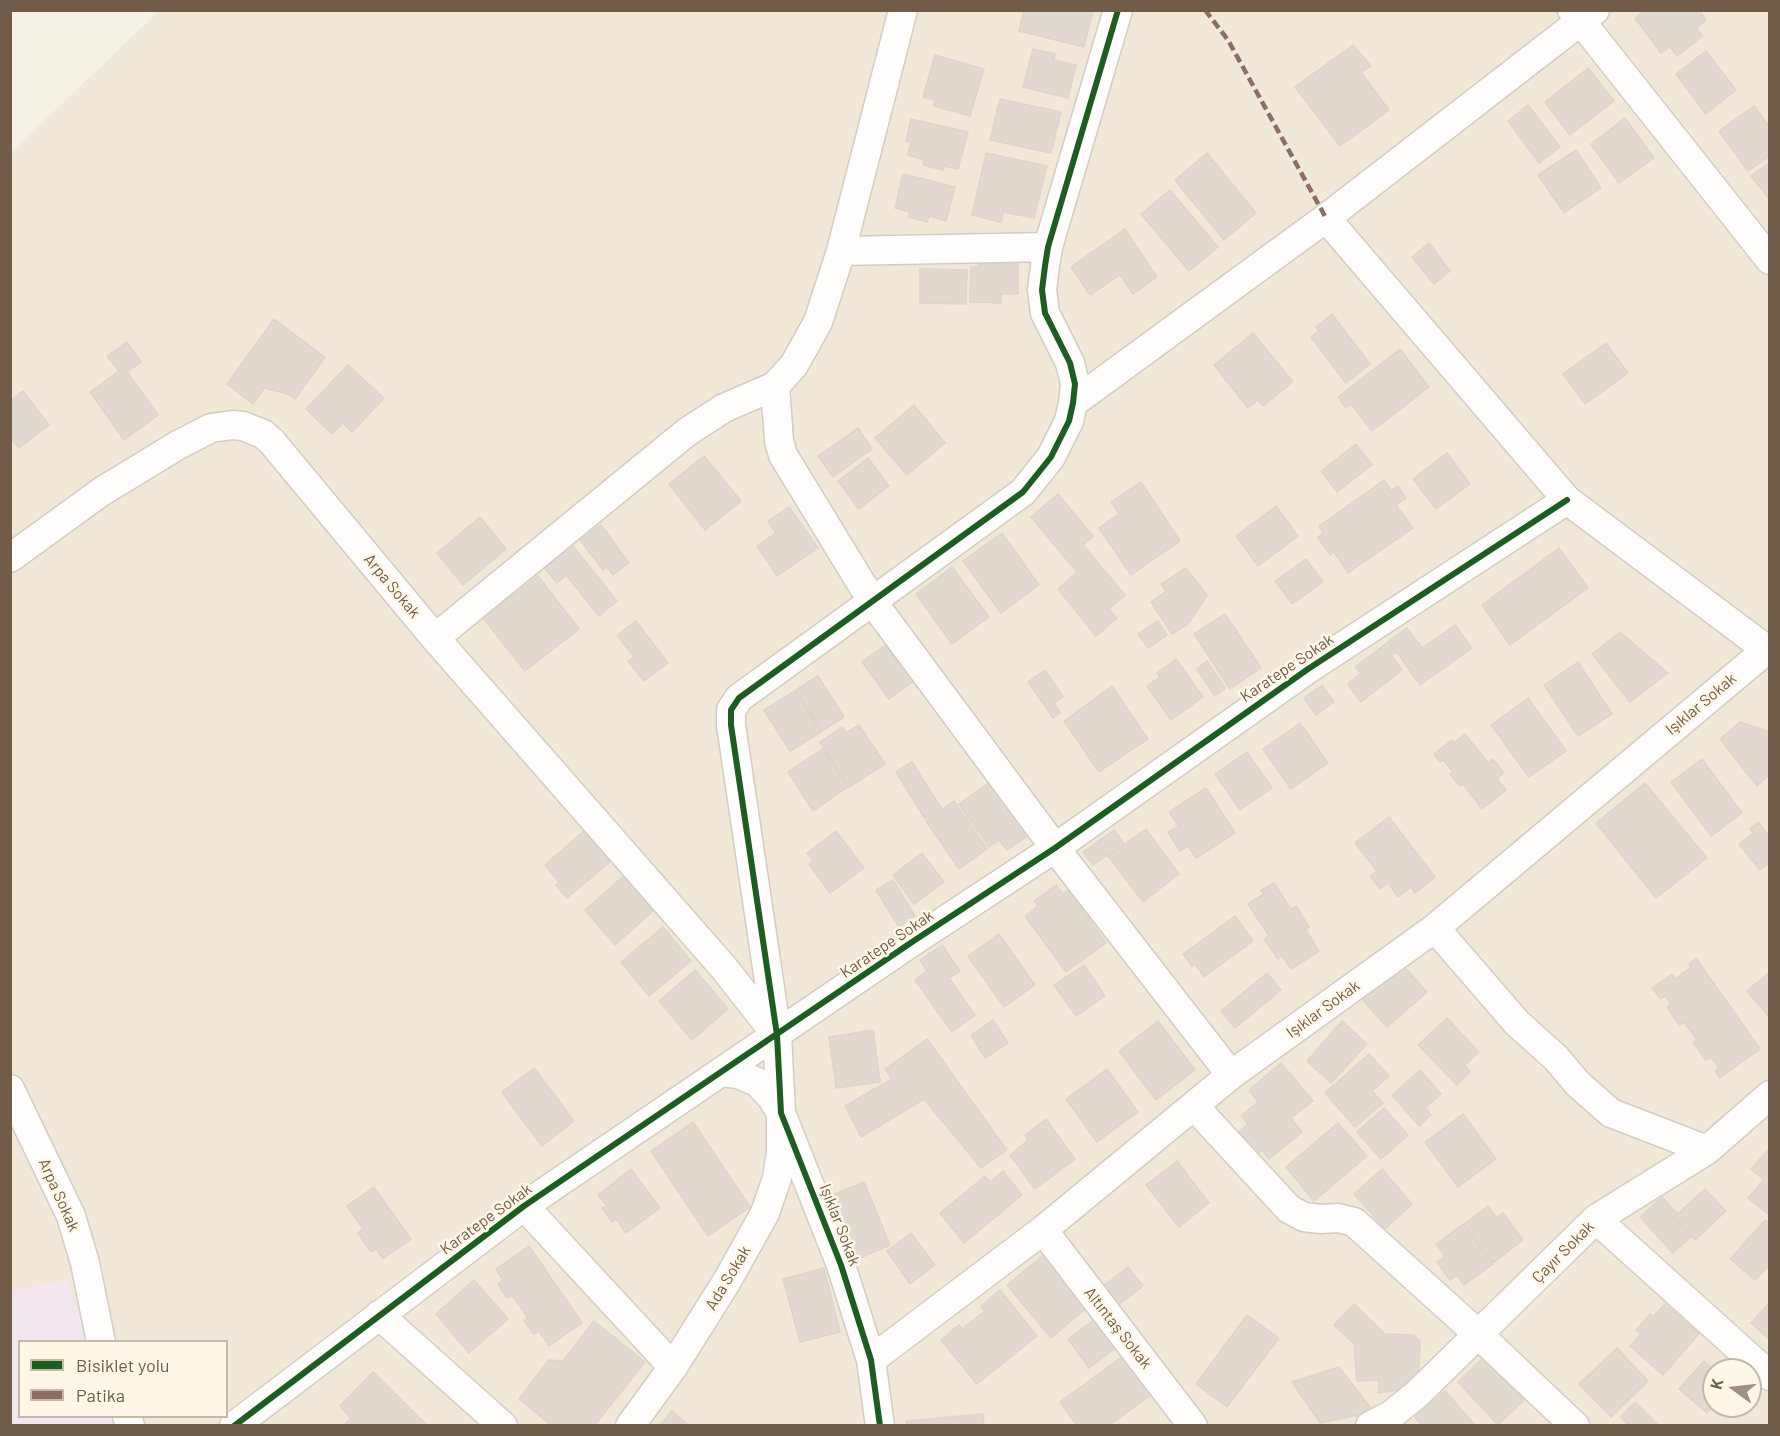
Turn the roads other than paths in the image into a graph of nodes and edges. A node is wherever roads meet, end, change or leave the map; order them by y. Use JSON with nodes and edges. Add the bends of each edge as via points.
{"nodes":[{"id":1,"x":903,"y":10,"type":"edge"},
{"id":2,"x":1118,"y":10,"type":"edge"},
{"id":3,"x":1582,"y":14,"type":"edge"},
{"id":4,"x":1326,"y":218,"type":"junction"},
{"id":5,"x":1048,"y":247,"type":"junction"},
{"id":6,"x":841,"y":251,"type":"junction"},
{"id":7,"x":1770,"y":260,"type":"edge"},
{"id":8,"x":1070,"y":363,"type":"junction"},
{"id":9,"x":1124,"y":366,"type":"junction"},
{"id":10,"x":775,"y":386,"type":"junction"},
{"id":11,"x":1074,"y":403,"type":"junction"},
{"id":12,"x":1567,"y":501,"type":"junction"},
{"id":13,"x":10,"y":558,"type":"edge"},
{"id":14,"x":872,"y":601,"type":"junction"},
{"id":15,"x":435,"y":638,"type":"junction"},
{"id":16,"x":1769,"y":649,"type":"edge"},
{"id":17,"x":1055,"y":849,"type":"junction"},
{"id":18,"x":1436,"y":928,"type":"junction"},
{"id":19,"x":777,"y":1035,"type":"junction"},
{"id":20,"x":722,"y":1072,"type":"junction"},
{"id":21,"x":1231,"y":1075,"type":"junction"},
{"id":22,"x":10,"y":1089,"type":"edge"},
{"id":23,"x":1770,"y":1095,"type":"edge"},
{"id":24,"x":1194,"y":1106,"type":"junction"},
{"id":25,"x":781,"y":1113,"type":"junction"},
{"id":26,"x":1707,"y":1150,"type":"junction"},
{"id":27,"x":524,"y":1206,"type":"junction"},
{"id":28,"x":1596,"y":1219,"type":"junction"},
{"id":29,"x":1043,"y":1230,"type":"junction"},
{"id":30,"x":379,"y":1316,"type":"junction"},
{"id":31,"x":1479,"y":1335,"type":"junction"},
{"id":32,"x":101,"y":1340,"type":"edge"},
{"id":33,"x":871,"y":1360,"type":"junction"},
{"id":34,"x":673,"y":1367,"type":"junction"},
{"id":35,"x":1770,"y":1376,"type":"edge"},
{"id":36,"x":234,"y":1425,"type":"edge"},
{"id":37,"x":503,"y":1425,"type":"edge"},
{"id":38,"x":630,"y":1425,"type":"edge"},
{"id":39,"x":880,"y":1425,"type":"edge"},
{"id":40,"x":1193,"y":1425,"type":"edge"},
{"id":41,"x":1370,"y":1425,"type":"edge"},
{"id":42,"x":1575,"y":1425,"type":"edge"}],
"edges":[{"from":1,"to":6,"type":"street"},
{"from":2,"to":5,"type":"street"},
{"from":3,"to":4,"type":"street"},
{"from":3,"to":7,"type":"street"},
{"from":4,"to":9,"type":"street"},
{"from":4,"to":12,"type":"street"},
{"from":5,"to":6,"type":"street"},
{"from":5,"to":8,"type":"street","via":[[1042,290],[1044,306]]},
{"from":6,"to":10,"type":"street","via":[[818,322],[794,365]]},
{"from":8,"to":9,"type":"street","via":[[1078,371],[1093,375]]},
{"from":8,"to":11,"type":"street"},
{"from":9,"to":11,"type":"street"},
{"from":10,"to":14,"type":"street","via":[[783,455]]},
{"from":10,"to":15,"type":"street","via":[[724,408],[687,432]]},
{"from":11,"to":14,"type":"street","name":"Işıklar Sokak","via":[[1052,457],[1023,492]]},
{"from":12,"to":16,"type":"street"},
{"from":12,"to":17,"type":"street","name":"Karatepe Sokak","via":[[1308,669]]},
{"from":13,"to":15,"type":"street","name":"Arpa Sokak","via":[[101,492],[178,444],[211,428],[243,426],[272,442]]},
{"from":14,"to":17,"type":"street"},
{"from":14,"to":19,"type":"street","name":"Işıklar Sokak","via":[[739,698],[731,710]]},
{"from":15,"to":19,"type":"street","name":"Arpa Sokak","via":[[724,968]]},
{"from":16,"to":18,"type":"street","name":"Işıklar Sokak"},
{"from":17,"to":19,"type":"street","name":"Karatepe Sokak"},
{"from":17,"to":21,"type":"street"},
{"from":18,"to":21,"type":"street","name":"Işıklar Sokak"},
{"from":18,"to":26,"type":"street","via":[[1517,1023],[1611,1113]]},
{"from":19,"to":20,"type":"street","name":"Karatepe Sokak"},
{"from":19,"to":25,"type":"street","name":"Işıklar Sokak"},
{"from":20,"to":25,"type":"street","via":[[757,1082]]},
{"from":20,"to":27,"type":"street","name":"Karatepe Sokak"},
{"from":21,"to":24,"type":"street","name":"Işıklar Sokak"},
{"from":22,"to":32,"type":"street","name":"Arpa Sokak","via":[[71,1216]]},
{"from":23,"to":26,"type":"street","name":"Çayır Sokak"},
{"from":24,"to":29,"type":"street","name":"Işıklar Sokak"},
{"from":24,"to":31,"type":"street","via":[[1290,1209],[1304,1216],[1354,1222]]},
{"from":25,"to":33,"type":"street","name":"Işıklar Sokak","via":[[842,1265]]},
{"from":25,"to":34,"type":"street","name":"Ada Sokak","via":[[777,1178],[765,1213]]},
{"from":26,"to":28,"type":"street","name":"Çayır Sokak"},
{"from":27,"to":30,"type":"street","name":"Karatepe Sokak"},
{"from":27,"to":34,"type":"street"},
{"from":28,"to":31,"type":"street","name":"Çayır Sokak"},
{"from":28,"to":35,"type":"street"},
{"from":29,"to":33,"type":"street","name":"Işıklar Sokak"},
{"from":29,"to":40,"type":"street","name":"Altıntaş Sokak"},
{"from":30,"to":36,"type":"street","name":"Karatepe Sokak"},
{"from":30,"to":37,"type":"street"},
{"from":31,"to":41,"type":"street","name":"Çayır Sokak","via":[[1416,1395]]},
{"from":31,"to":42,"type":"street"},
{"from":33,"to":39,"type":"street","name":"Işıklar Sokak"},
{"from":34,"to":38,"type":"street","name":"Ada Sokak"}]}
